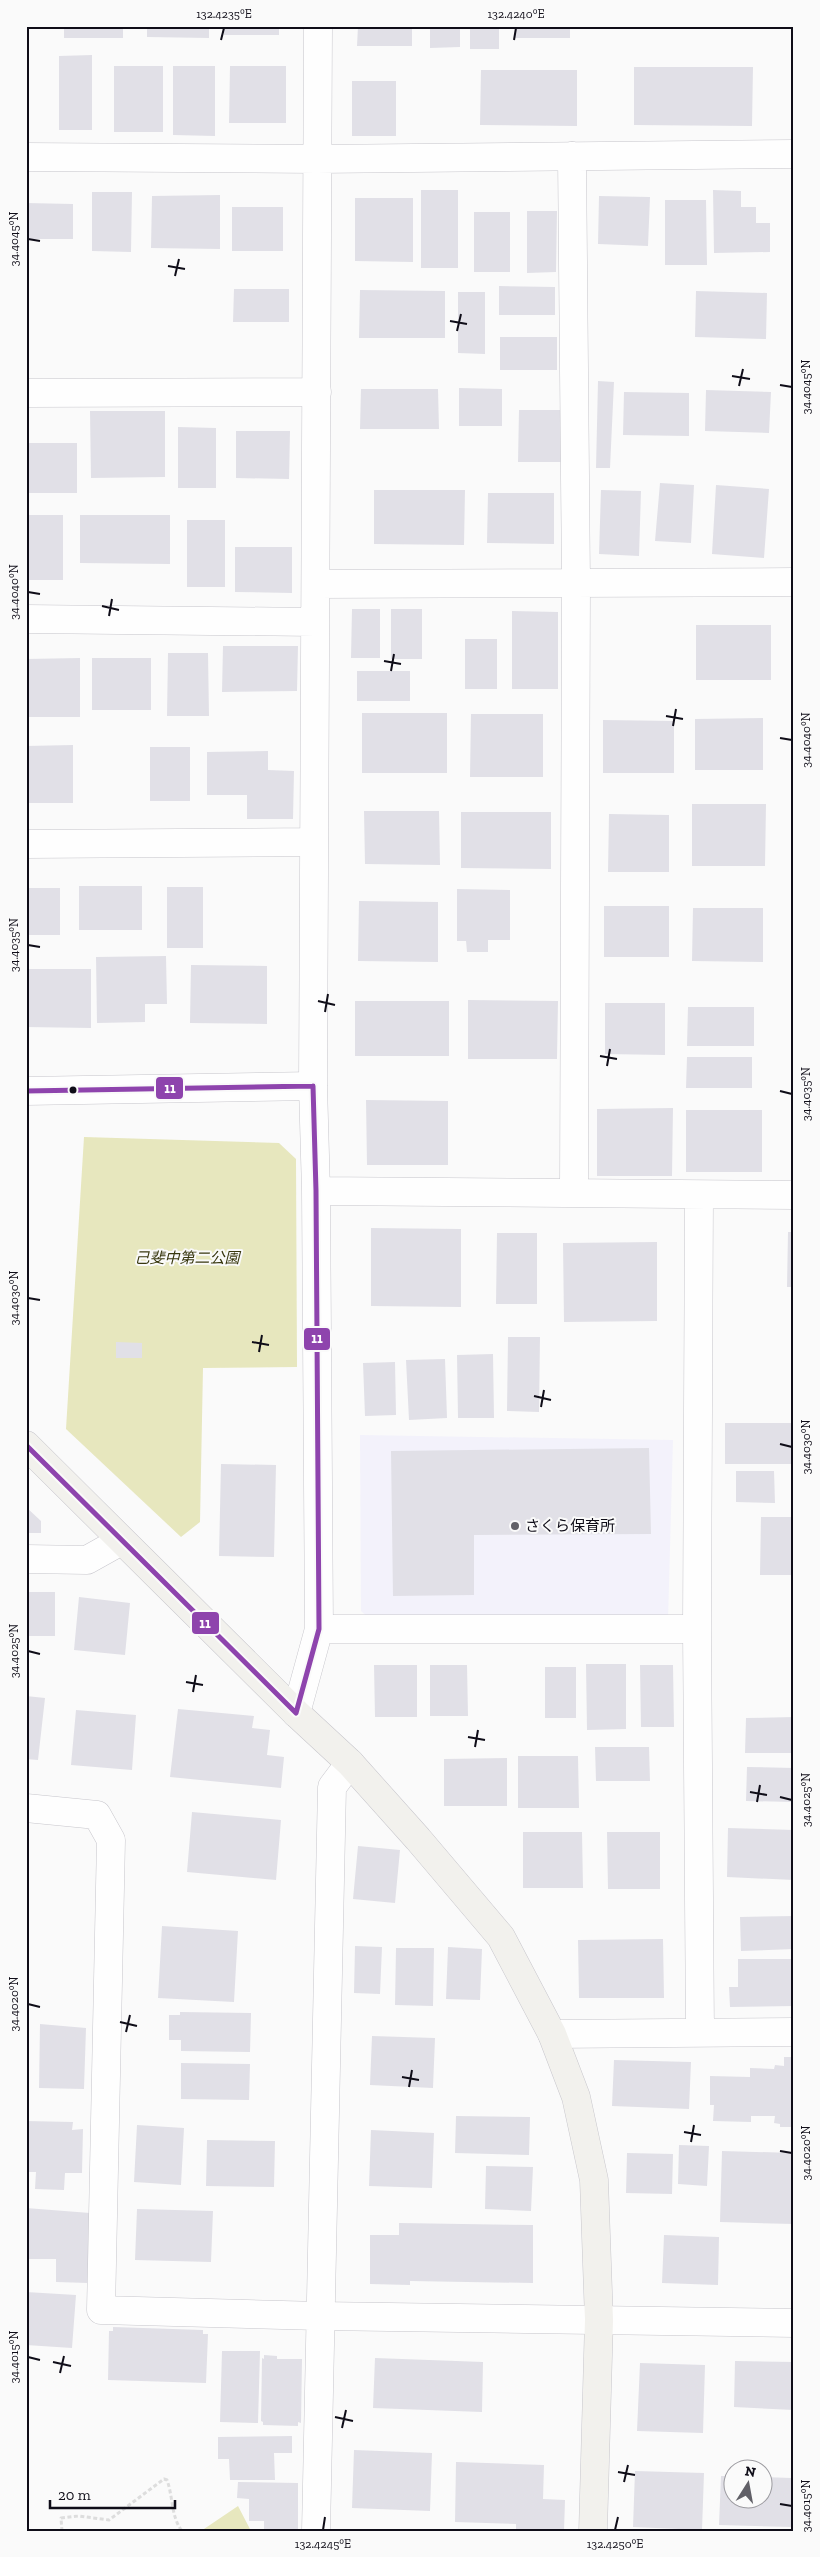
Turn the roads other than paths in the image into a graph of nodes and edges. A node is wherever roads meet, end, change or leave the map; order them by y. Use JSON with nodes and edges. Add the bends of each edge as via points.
{"nodes":[{"id":1,"x":318,"y":26,"type":"edge"},
{"id":2,"x":794,"y":154,"type":"edge"},
{"id":3,"x":572,"y":156,"type":"junction"},
{"id":4,"x":26,"y":157,"type":"edge"},
{"id":5,"x":318,"y":159,"type":"junction"},
{"id":6,"x":316,"y":392,"type":"junction"},
{"id":7,"x":26,"y":393,"type":"edge"},
{"id":8,"x":794,"y":582,"type":"edge"},
{"id":9,"x":576,"y":583,"type":"junction"},
{"id":10,"x":316,"y":584,"type":"junction"},
{"id":11,"x":26,"y":619,"type":"edge"},
{"id":12,"x":315,"y":622,"type":"junction"},
{"id":13,"x":314,"y":842,"type":"junction"},
{"id":14,"x":26,"y":844,"type":"edge"},
{"id":15,"x":313,"y":1086,"type":"junction"},
{"id":16,"x":26,"y":1091,"type":"edge"},
{"id":17,"x":316,"y":1191,"type":"junction"},
{"id":18,"x":574,"y":1193,"type":"junction"},
{"id":19,"x":699,"y":1195,"type":"junction"},
{"id":20,"x":794,"y":1196,"type":"edge"},
{"id":21,"x":26,"y":1445,"type":"edge"},
{"id":22,"x":121,"y":1541,"type":"junction"},
{"id":23,"x":26,"y":1559,"type":"edge"},
{"id":24,"x":319,"y":1629,"type":"junction"},
{"id":25,"x":697,"y":1629,"type":"junction"},
{"id":26,"x":296,"y":1713,"type":"junction"},
{"id":27,"x":350,"y":1763,"type":"junction"},
{"id":28,"x":26,"y":1808,"type":"edge"},
{"id":29,"x":794,"y":2032,"type":"edge"},
{"id":30,"x":700,"y":2033,"type":"junction"},
{"id":31,"x":552,"y":2034,"type":"junction"},
{"id":32,"x":320,"y":2316,"type":"junction"},
{"id":33,"x":599,"y":2320,"type":"junction"},
{"id":34,"x":794,"y":2323,"type":"edge"},
{"id":35,"x":316,"y":2531,"type":"edge"},
{"id":36,"x":593,"y":2531,"type":"edge"}],
"edges":[{"from":1,"to":5,"type":"street"},
{"from":2,"to":3,"type":"street"},
{"from":3,"to":5,"type":"street"},
{"from":3,"to":9,"type":"street"},
{"from":4,"to":5,"type":"street"},
{"from":5,"to":6,"type":"street"},
{"from":6,"to":7,"type":"street"},
{"from":6,"to":10,"type":"street"},
{"from":8,"to":9,"type":"street"},
{"from":9,"to":10,"type":"street"},
{"from":9,"to":18,"type":"street"},
{"from":10,"to":12,"type":"street"},
{"from":11,"to":12,"type":"street"},
{"from":12,"to":13,"type":"street"},
{"from":13,"to":14,"type":"street"},
{"from":13,"to":15,"type":"street"},
{"from":15,"to":16,"type":"street"},
{"from":15,"to":17,"type":"street"},
{"from":17,"to":18,"type":"street"},
{"from":17,"to":24,"type":"street"},
{"from":18,"to":19,"type":"street"},
{"from":19,"to":20,"type":"street"},
{"from":19,"to":25,"type":"street"},
{"from":21,"to":22,"type":"street"},
{"from":22,"to":23,"type":"street","via":[[87,1560]]},
{"from":22,"to":26,"type":"street"},
{"from":24,"to":25,"type":"street"},
{"from":24,"to":26,"type":"street"},
{"from":25,"to":30,"type":"street"},
{"from":26,"to":27,"type":"street"},
{"from":27,"to":31,"type":"street","via":[[501,1937]]},
{"from":27,"to":32,"type":"street","via":[[332,1787]]},
{"from":28,"to":32,"type":"street","via":[[97,1815],[111,1840],[101,2310]]},
{"from":29,"to":30,"type":"street"},
{"from":30,"to":31,"type":"street"},
{"from":31,"to":33,"type":"street","via":[[576,2097],[594,2180]]},
{"from":32,"to":33,"type":"street"},
{"from":32,"to":35,"type":"street"},
{"from":33,"to":34,"type":"street"},
{"from":33,"to":36,"type":"street"}]}
